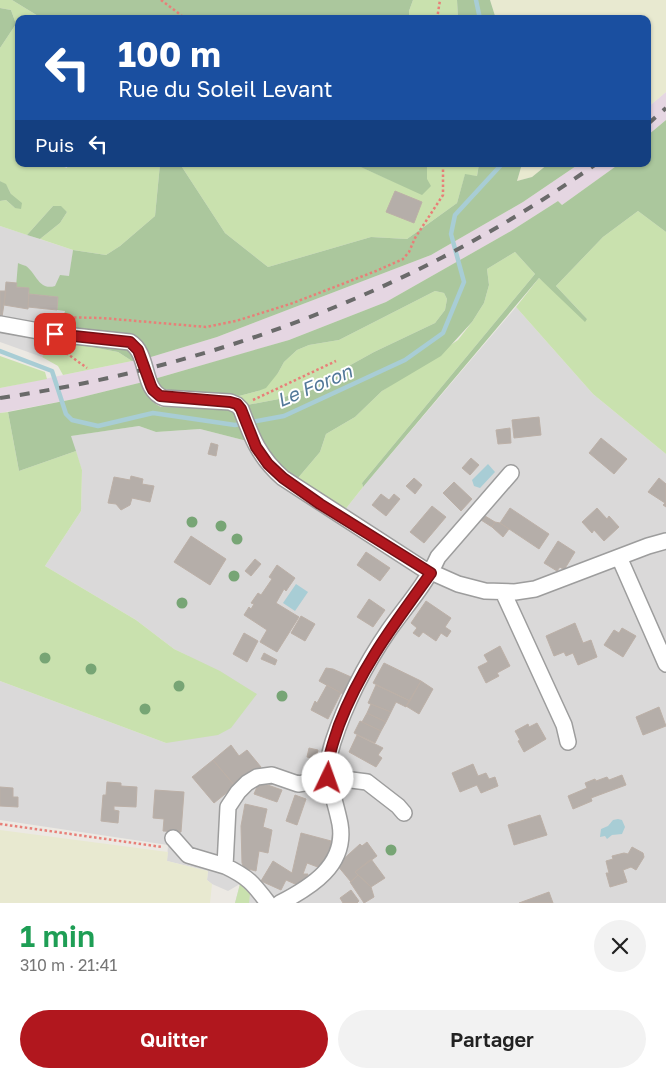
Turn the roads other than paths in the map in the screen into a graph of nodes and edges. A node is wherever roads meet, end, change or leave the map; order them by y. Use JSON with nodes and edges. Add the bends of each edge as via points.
{"nodes":[{"id":1,"x":0,"y":324,"type":"edge"},
{"id":2,"x":511,"y":473,"type":"dead end"},
{"id":3,"x":666,"y":542,"type":"edge"},
{"id":4,"x":619,"y":557,"type":"junction"},
{"id":5,"x":431,"y":573,"type":"junction"},
{"id":6,"x":503,"y":592,"type":"junction"},
{"id":7,"x":666,"y":664,"type":"edge"},
{"id":8,"x":568,"y":742,"type":"dead end"},
{"id":9,"x":328,"y":778,"type":"junction"},
{"id":10,"x":404,"y":813,"type":"dead end"},
{"id":11,"x":170,"y":843,"type":"road end"},
{"id":12,"x":225,"y":866,"type":"junction"},
{"id":13,"x":268,"y":903,"type":"edge"},
{"id":14,"x":280,"y":903,"type":"edge"}],
"edges":[{"from":1,"to":5,"type":"street","via":[[130,342],[138,350],[153,390],[164,398],[230,402],[239,407],[256,447],[268,464],[289,483]]},
{"from":2,"to":5,"type":"street","via":[[438,557]]},
{"from":3,"to":4,"type":"street"},
{"from":4,"to":6,"type":"street","via":[[544,586]]},
{"from":4,"to":7,"type":"street"},
{"from":5,"to":6,"type":"street","via":[[466,586]]},
{"from":5,"to":9,"type":"street","via":[[389,630],[360,677],[329,754]]},
{"from":6,"to":8,"type":"street","via":[[564,725]]},
{"from":9,"to":10,"type":"street","via":[[366,782]]},
{"from":9,"to":12,"type":"street","via":[[298,784],[267,775],[247,783],[228,807]]},
{"from":9,"to":14,"type":"street","via":[[340,824],[338,849],[318,880]]},
{"from":11,"to":12,"type":"street","via":[[188,855]]},
{"from":12,"to":13,"type":"street","via":[[242,874]]}]}
